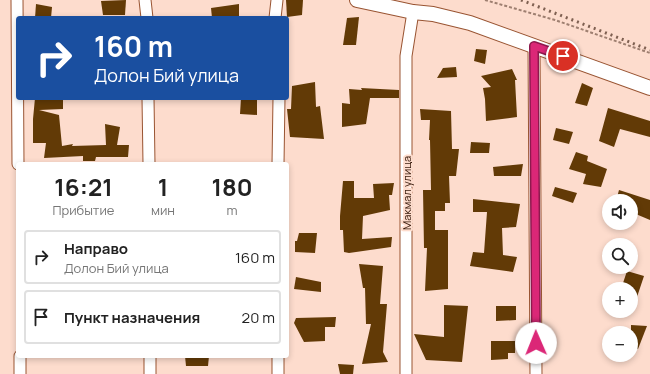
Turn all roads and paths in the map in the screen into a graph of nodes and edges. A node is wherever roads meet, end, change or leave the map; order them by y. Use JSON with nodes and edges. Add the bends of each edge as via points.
{"nodes":[{"id":1,"x":17,"y":0,"type":"edge"},
{"id":2,"x":146,"y":0,"type":"edge"},
{"id":3,"x":277,"y":0,"type":"edge"},
{"id":4,"x":357,"y":0,"type":"edge"},
{"id":5,"x":485,"y":0,"type":"edge"},
{"id":6,"x":413,"y":12,"type":"junction"},
{"id":7,"x":17,"y":16,"type":"edge"},
{"id":8,"x":147,"y":16,"type":"edge"},
{"id":9,"x":275,"y":16,"type":"edge"},
{"id":10,"x":534,"y":46,"type":"junction"},
{"id":11,"x":650,"y":53,"type":"edge"},
{"id":12,"x":650,"y":88,"type":"edge"},
{"id":13,"x":18,"y":100,"type":"edge"},
{"id":14,"x":148,"y":100,"type":"edge"},
{"id":15,"x":278,"y":100,"type":"edge"},
{"id":16,"x":18,"y":162,"type":"edge"},
{"id":17,"x":149,"y":162,"type":"edge"},
{"id":18,"x":278,"y":162,"type":"edge"},
{"id":19,"x":20,"y":358,"type":"edge"},
{"id":20,"x":150,"y":358,"type":"edge"},
{"id":21,"x":278,"y":358,"type":"edge"},
{"id":22,"x":20,"y":374,"type":"edge"},
{"id":23,"x":150,"y":374,"type":"edge"},
{"id":24,"x":278,"y":374,"type":"edge"},
{"id":25,"x":406,"y":374,"type":"edge"},
{"id":26,"x":536,"y":374,"type":"edge"}],
"edges":[{"from":1,"to":7,"type":"street"},
{"from":2,"to":8,"type":"street"},
{"from":3,"to":9,"type":"street"},
{"from":4,"to":6,"type":"street"},
{"from":5,"to":11,"type":"path","via":[[555,20]]},
{"from":6,"to":10,"type":"street","via":[[433,14],[470,24]]},
{"from":6,"to":25,"type":"street","name":"Макмал улица","via":[[406,56]]},
{"from":10,"to":12,"type":"street"},
{"from":10,"to":26,"type":"street"},
{"from":13,"to":16,"type":"street"},
{"from":14,"to":17,"type":"street"},
{"from":15,"to":18,"type":"street"},
{"from":19,"to":22,"type":"street"},
{"from":20,"to":23,"type":"street"},
{"from":21,"to":24,"type":"street"}]}
